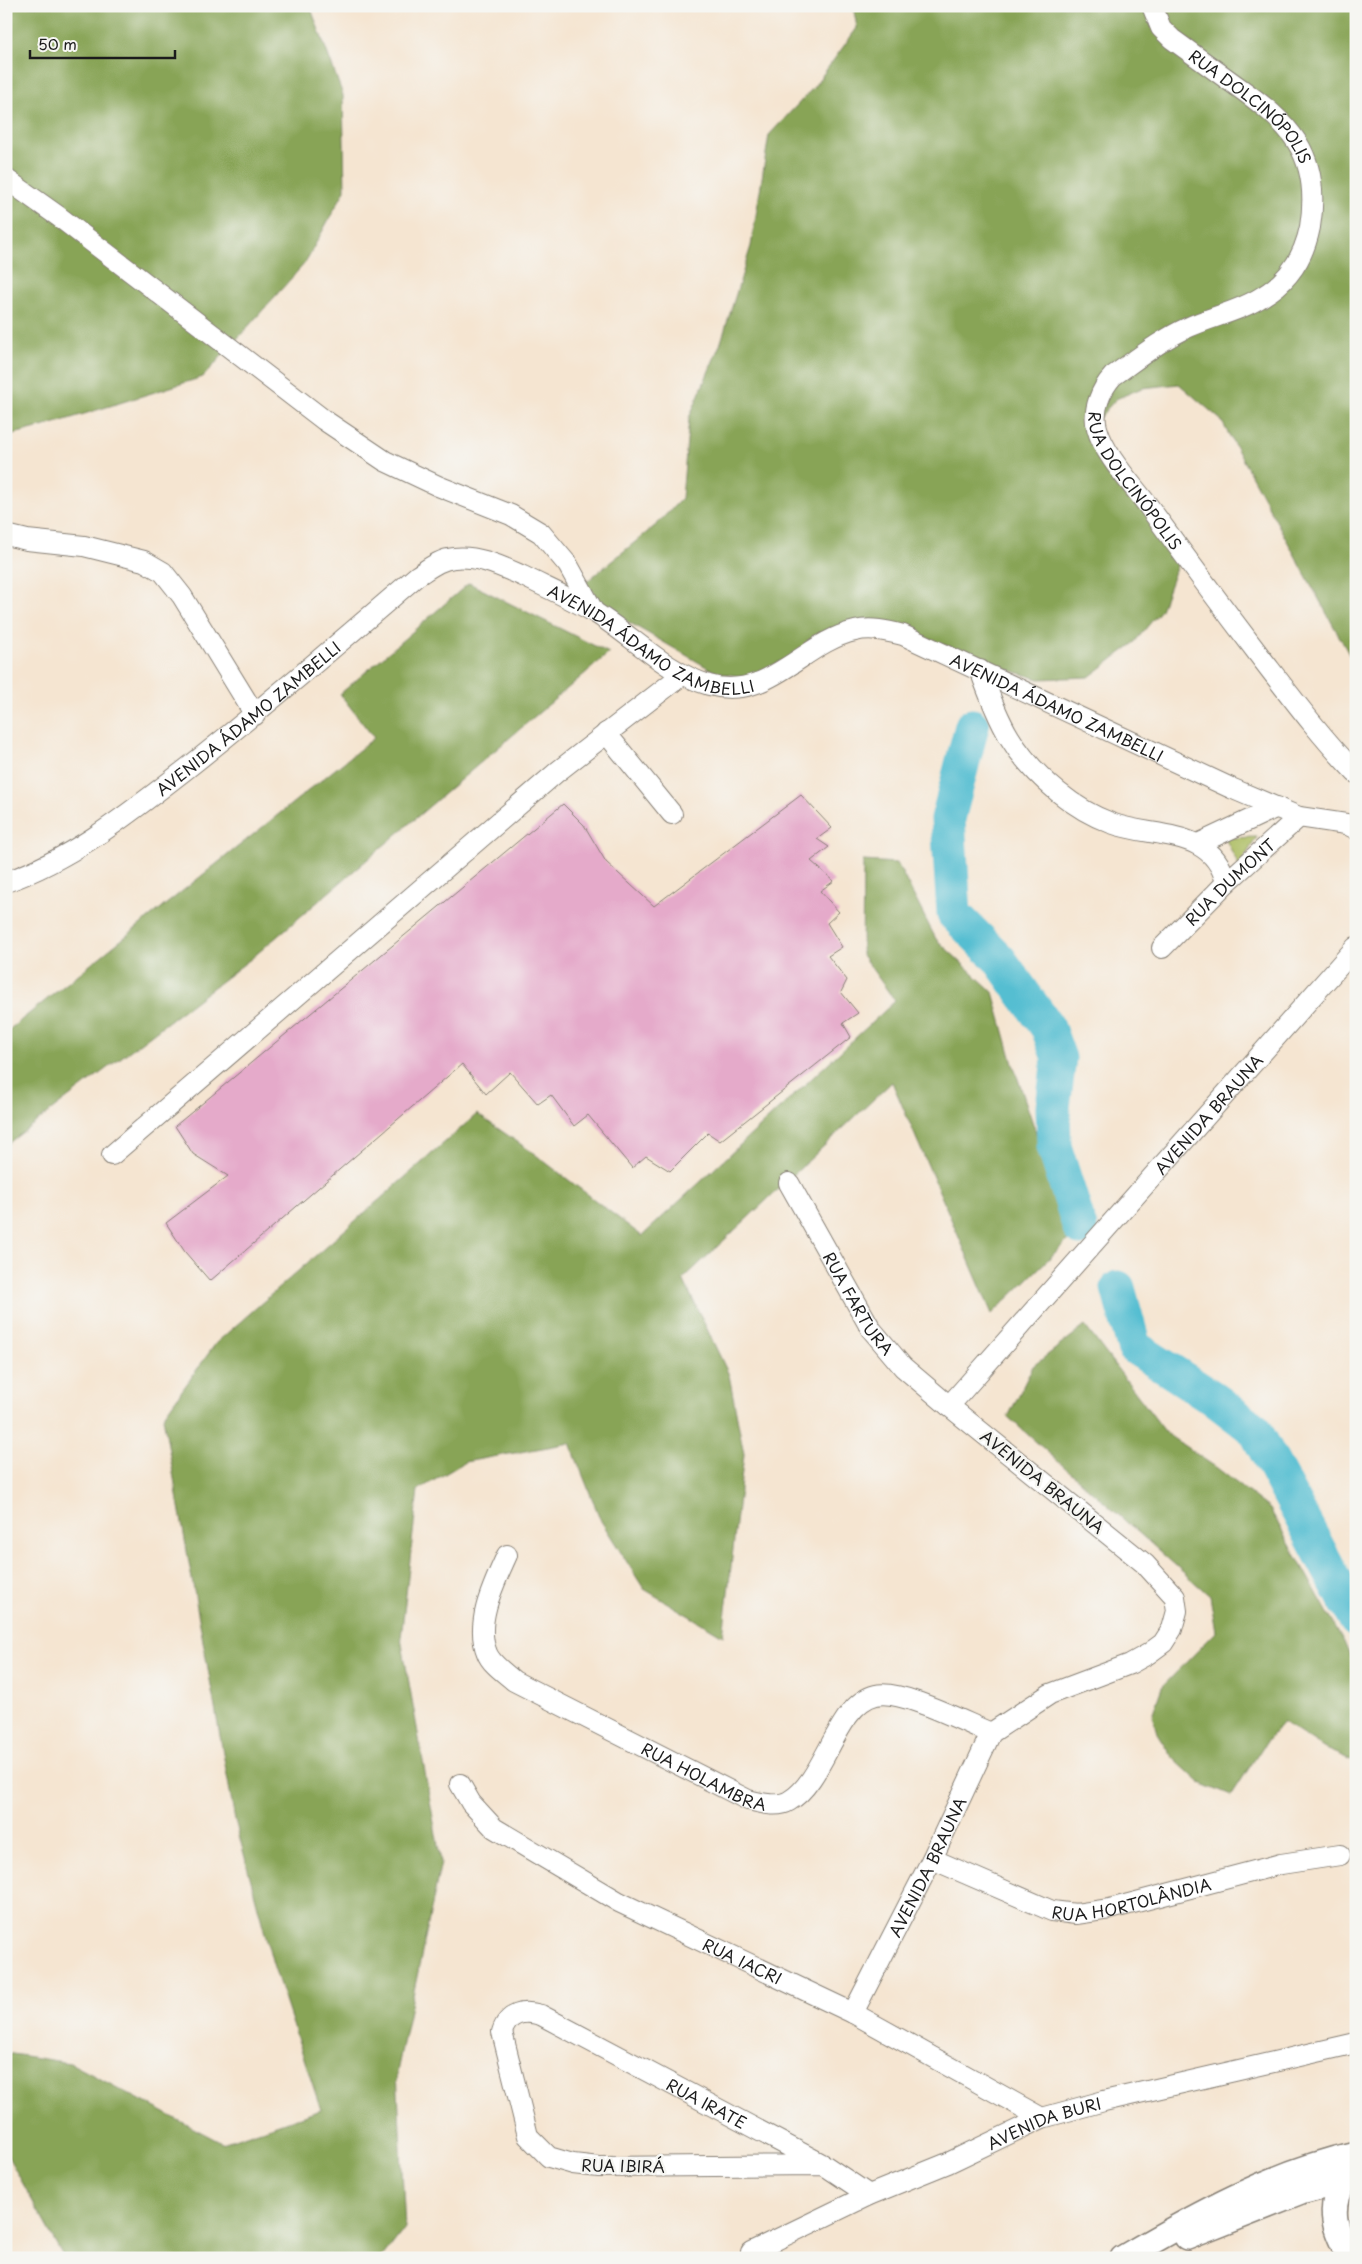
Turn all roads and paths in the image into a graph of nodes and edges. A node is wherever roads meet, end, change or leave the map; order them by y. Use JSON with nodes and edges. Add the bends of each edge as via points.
{"nodes":[{"id":1,"x":1152,"y":6,"type":"edge"},
{"id":2,"x":6,"y":179,"type":"edge"},
{"id":3,"x":6,"y":535,"type":"edge"},
{"id":4,"x":594,"y":612,"type":"junction"},
{"id":5,"x":980,"y":670,"type":"junction"},
{"id":6,"x":682,"y":674,"type":"junction"},
{"id":7,"x":255,"y":715,"type":"junction"},
{"id":8,"x":606,"y":733,"type":"junction"},
{"id":9,"x":1356,"y":773,"type":"edge"},
{"id":10,"x":1277,"y":807,"type":"junction"},
{"id":11,"x":672,"y":814,"type":"dead end"},
{"id":12,"x":1299,"y":817,"type":"junction"},
{"id":13,"x":1356,"y":829,"type":"edge"},
{"id":14,"x":1198,"y":844,"type":"junction"},
{"id":15,"x":6,"y":882,"type":"edge"},
{"id":16,"x":1226,"y":883,"type":"junction"},
{"id":17,"x":1356,"y":947,"type":"edge"},
{"id":18,"x":1162,"y":948,"type":"dead end"},
{"id":19,"x":112,"y":1156,"type":"dead end"},
{"id":20,"x":789,"y":1183,"type":"dead end"},
{"id":21,"x":949,"y":1406,"type":"junction"},
{"id":22,"x":507,"y":1555,"type":"dead end"},
{"id":23,"x":991,"y":1733,"type":"junction"},
{"id":24,"x":460,"y":1784,"type":"dead end"},
{"id":25,"x":1340,"y":1855,"type":"dead end"},
{"id":26,"x":932,"y":1859,"type":"junction"},
{"id":27,"x":853,"y":2013,"type":"junction"},
{"id":28,"x":541,"y":2015,"type":"joint"},
{"id":29,"x":1356,"y":2043,"type":"edge"},
{"id":30,"x":1042,"y":2118,"type":"junction"},
{"id":31,"x":1356,"y":2154,"type":"edge"},
{"id":32,"x":824,"y":2164,"type":"junction"},
{"id":33,"x":1349,"y":2180,"type":"edge"},
{"id":34,"x":869,"y":2195,"type":"junction"},
{"id":35,"x":751,"y":2252,"type":"dead end"},
{"id":36,"x":1126,"y":2256,"type":"edge"},
{"id":37,"x":1351,"y":2258,"type":"edge"}],
"edges":[{"from":1,"to":9,"type":"street","name":"RUA DOLCINÓPOLIS","via":[[1162,28],[1172,39],[1256,99],[1286,125],[1306,161],[1312,182],[1313,205],[1299,263],[1284,281],[1249,304],[1188,327],[1113,376],[1098,404],[1097,428],[1108,450],[1189,563],[1281,683]]},
{"from":2,"to":4,"type":"street","via":[[324,420],[377,456],[438,486],[511,515],[540,533],[568,566]]},
{"from":3,"to":7,"type":"street","via":[[84,546],[144,561],[164,572]]},
{"from":4,"to":6,"type":"street","name":"AVENIDA ÁDAMO ZAMBELLI"},
{"from":4,"to":7,"type":"street","name":"AVENIDA ÁDAMO ZAMBELLI","via":[[487,562],[454,558],[441,561],[417,576]]},
{"from":5,"to":6,"type":"street","name":"AVENIDA ÁDAMO ZAMBELLI","via":[[903,635],[869,629],[842,635],[773,676],[742,687],[729,689]]},
{"from":5,"to":10,"type":"street","name":"AVENIDA ÁDAMO ZAMBELLI"},
{"from":5,"to":14,"type":"street","via":[[999,721],[1014,746],[1058,792],[1110,823]]},
{"from":6,"to":8,"type":"street"},
{"from":7,"to":15,"type":"street","name":"AVENIDA ÁDAMO ZAMBELLI","via":[[117,823],[70,854]]},
{"from":8,"to":11,"type":"street"},
{"from":8,"to":19,"type":"street"},
{"from":10,"to":12,"type":"street","name":"AVENIDA ÁDAMO ZAMBELLI"},
{"from":10,"to":14,"type":"street"},
{"from":12,"to":13,"type":"street","name":"AVENIDA ÁDAMO ZAMBELLI","via":[[1346,824]]},
{"from":12,"to":16,"type":"street","name":"RUA DUMONT"},
{"from":14,"to":16,"type":"street","via":[[1218,860]]},
{"from":16,"to":18,"type":"street","name":"RUA DUMONT"},
{"from":17,"to":21,"type":"street","name":"AVENIDA BRAUNA"},
{"from":20,"to":21,"type":"street","name":"RUA FARTURA","via":[[872,1329],[903,1367]]},
{"from":21,"to":23,"type":"street","name":"AVENIDA BRAUNA","via":[[1145,1564],[1175,1597],[1177,1610],[1172,1630],[1163,1643],[1148,1654],[1050,1694]]},
{"from":22,"to":23,"type":"street","name":"RUA HOLAMBRA","via":[[487,1598],[484,1627],[487,1653],[499,1668],[514,1681],[748,1800],[768,1804],[788,1802],[810,1780],[854,1707],[877,1695],[904,1697]]},
{"from":23,"to":26,"type":"street","name":"AVENIDA BRAUNA"},
{"from":24,"to":27,"type":"street","name":"RUA IACRI","via":[[471,1803],[494,1828],[536,1854],[619,1902]]},
{"from":25,"to":26,"type":"street","name":"RUA HORTOLÂNDIA","via":[[1281,1864],[1110,1909],[1076,1914],[1052,1911]]},
{"from":26,"to":27,"type":"street","name":"AVENIDA BRAUNA"},
{"from":27,"to":30,"type":"street","name":"RUA IACRI"},
{"from":28,"to":32,"type":"street","name":"RUA IRATE"},
{"from":28,"to":32,"type":"street","name":"RUA IBIRÁ","via":[[529,2012],[514,2014],[502,2032],[528,2136],[549,2157],[599,2167]]},
{"from":29,"to":30,"type":"street","name":"AVENIDA BURI"},
{"from":30,"to":34,"type":"street","name":"AVENIDA BURI","via":[[948,2163]]},
{"from":31,"to":36,"type":"main road","via":[[1289,2173],[1185,2222]]},
{"from":32,"to":34,"type":"street","name":"RUA IRATE"},
{"from":33,"to":36,"type":"main road","via":[[1301,2192],[1190,2236]]},
{"from":33,"to":37,"type":"main road","via":[[1334,2197],[1334,2217],[1339,2238]]},
{"from":34,"to":35,"type":"street","name":"AVENIDA BURI"}]}
